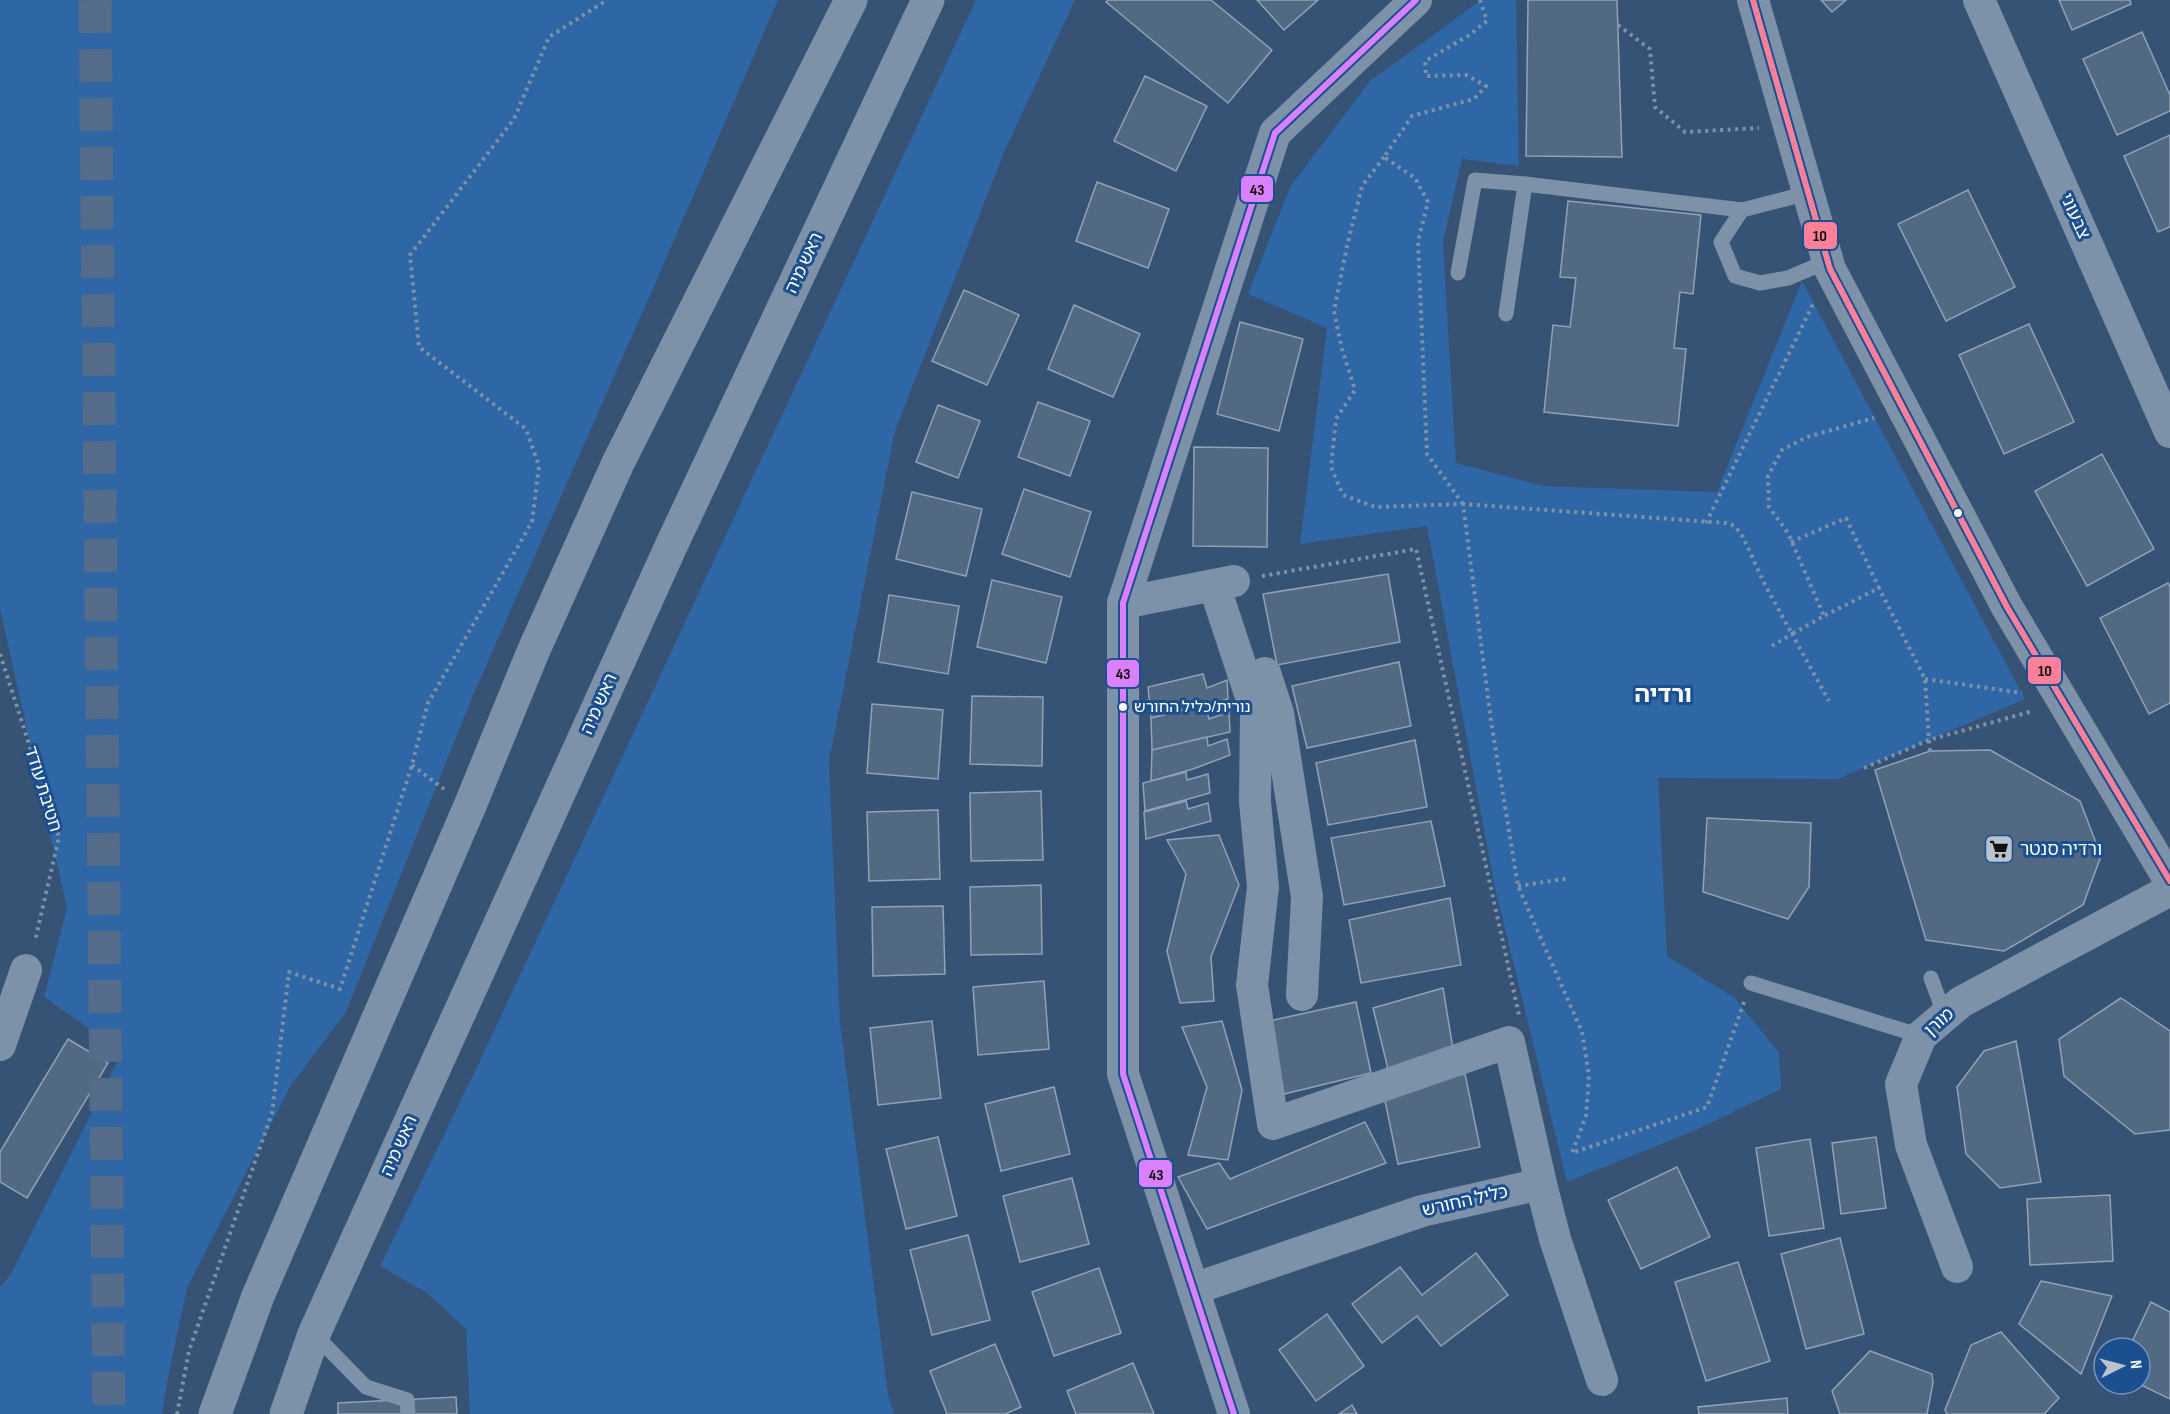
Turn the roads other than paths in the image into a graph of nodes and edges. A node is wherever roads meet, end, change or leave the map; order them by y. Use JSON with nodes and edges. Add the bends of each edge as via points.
{"nodes":[{"id":1,"x":851,"y":0,"type":"edge"},
{"id":2,"x":928,"y":0,"type":"edge"},
{"id":3,"x":1416,"y":0,"type":"edge"},
{"id":4,"x":1753,"y":0,"type":"edge"},
{"id":5,"x":1979,"y":0,"type":"edge"},
{"id":6,"x":1525,"y":184,"type":"junction"},
{"id":7,"x":1808,"y":193,"type":"junction"},
{"id":8,"x":1742,"y":210,"type":"junction"},
{"id":9,"x":1829,"y":265,"type":"junction"},
{"id":10,"x":1458,"y":273,"type":"dead end"},
{"id":11,"x":1506,"y":314,"type":"dead end"},
{"id":12,"x":2170,"y":432,"type":"edge"},
{"id":13,"x":1224,"y":583,"type":"junction"},
{"id":14,"x":1123,"y":603,"type":"junction"},
{"id":15,"x":2170,"y":881,"type":"edge"},
{"id":16,"x":2170,"y":890,"type":"edge"},
{"id":17,"x":26,"y":970,"type":"dead end"},
{"id":18,"x":1931,"y":978,"type":"dead end"},
{"id":19,"x":1751,"y":983,"type":"road end"},
{"id":20,"x":1302,"y":995,"type":"dead end"},
{"id":21,"x":1945,"y":1016,"type":"junction"},
{"id":22,"x":1921,"y":1036,"type":"junction"},
{"id":23,"x":0,"y":1046,"type":"edge"},
{"id":24,"x":1541,"y":1184,"type":"junction"},
{"id":25,"x":1958,"y":1267,"type":"dead end"},
{"id":26,"x":1194,"y":1288,"type":"junction"},
{"id":27,"x":314,"y":1334,"type":"junction"},
{"id":28,"x":1602,"y":1380,"type":"dead end"},
{"id":29,"x":215,"y":1414,"type":"edge"},
{"id":30,"x":286,"y":1414,"type":"edge"},
{"id":31,"x":408,"y":1414,"type":"edge"},
{"id":32,"x":1234,"y":1414,"type":"edge"}],
"edges":[{"from":1,"to":29,"type":"street","via":[[618,463],[533,652],[258,1296]]},
{"from":2,"to":27,"type":"street","name":"ראש מיה","via":[[672,544]]},
{"from":3,"to":14,"type":"street","via":[[1275,133]]},
{"from":4,"to":7,"type":"street"},
{"from":5,"to":12,"type":"street","name":"צבעוני"},
{"from":6,"to":8,"type":"lane"},
{"from":6,"to":10,"type":"lane","via":[[1475,180]]},
{"from":6,"to":11,"type":"lane"},
{"from":7,"to":8,"type":"lane"},
{"from":7,"to":9,"type":"street"},
{"from":8,"to":9,"type":"lane","via":[[1721,242],[1735,276],[1760,283]]},
{"from":9,"to":15,"type":"street","via":[[2007,607]]},
{"from":13,"to":14,"type":"street"},
{"from":13,"to":20,"type":"street","via":[[1278,712],[1307,897]]},
{"from":13,"to":24,"type":"street","via":[[1256,712],[1255,802],[1263,887],[1252,985],[1274,1124],[1509,1042]]},
{"from":14,"to":26,"type":"street","via":[[1123,1074]]},
{"from":16,"to":21,"type":"street","name":"מורן","via":[[1961,1002]]},
{"from":17,"to":23,"type":"street"},
{"from":18,"to":21,"type":"lane"},
{"from":19,"to":22,"type":"lane"},
{"from":21,"to":22,"type":"street","name":"מורן"},
{"from":22,"to":25,"type":"street","name":"מורן","via":[[1901,1084],[1911,1145]]},
{"from":24,"to":26,"type":"street","name":"כליל החורש","via":[[1422,1211]]},
{"from":24,"to":28,"type":"street"},
{"from":26,"to":32,"type":"street"},
{"from":27,"to":30,"type":"street","name":"ראש מיה"},
{"from":27,"to":31,"type":"lane","via":[[366,1387],[407,1400]]}]}
